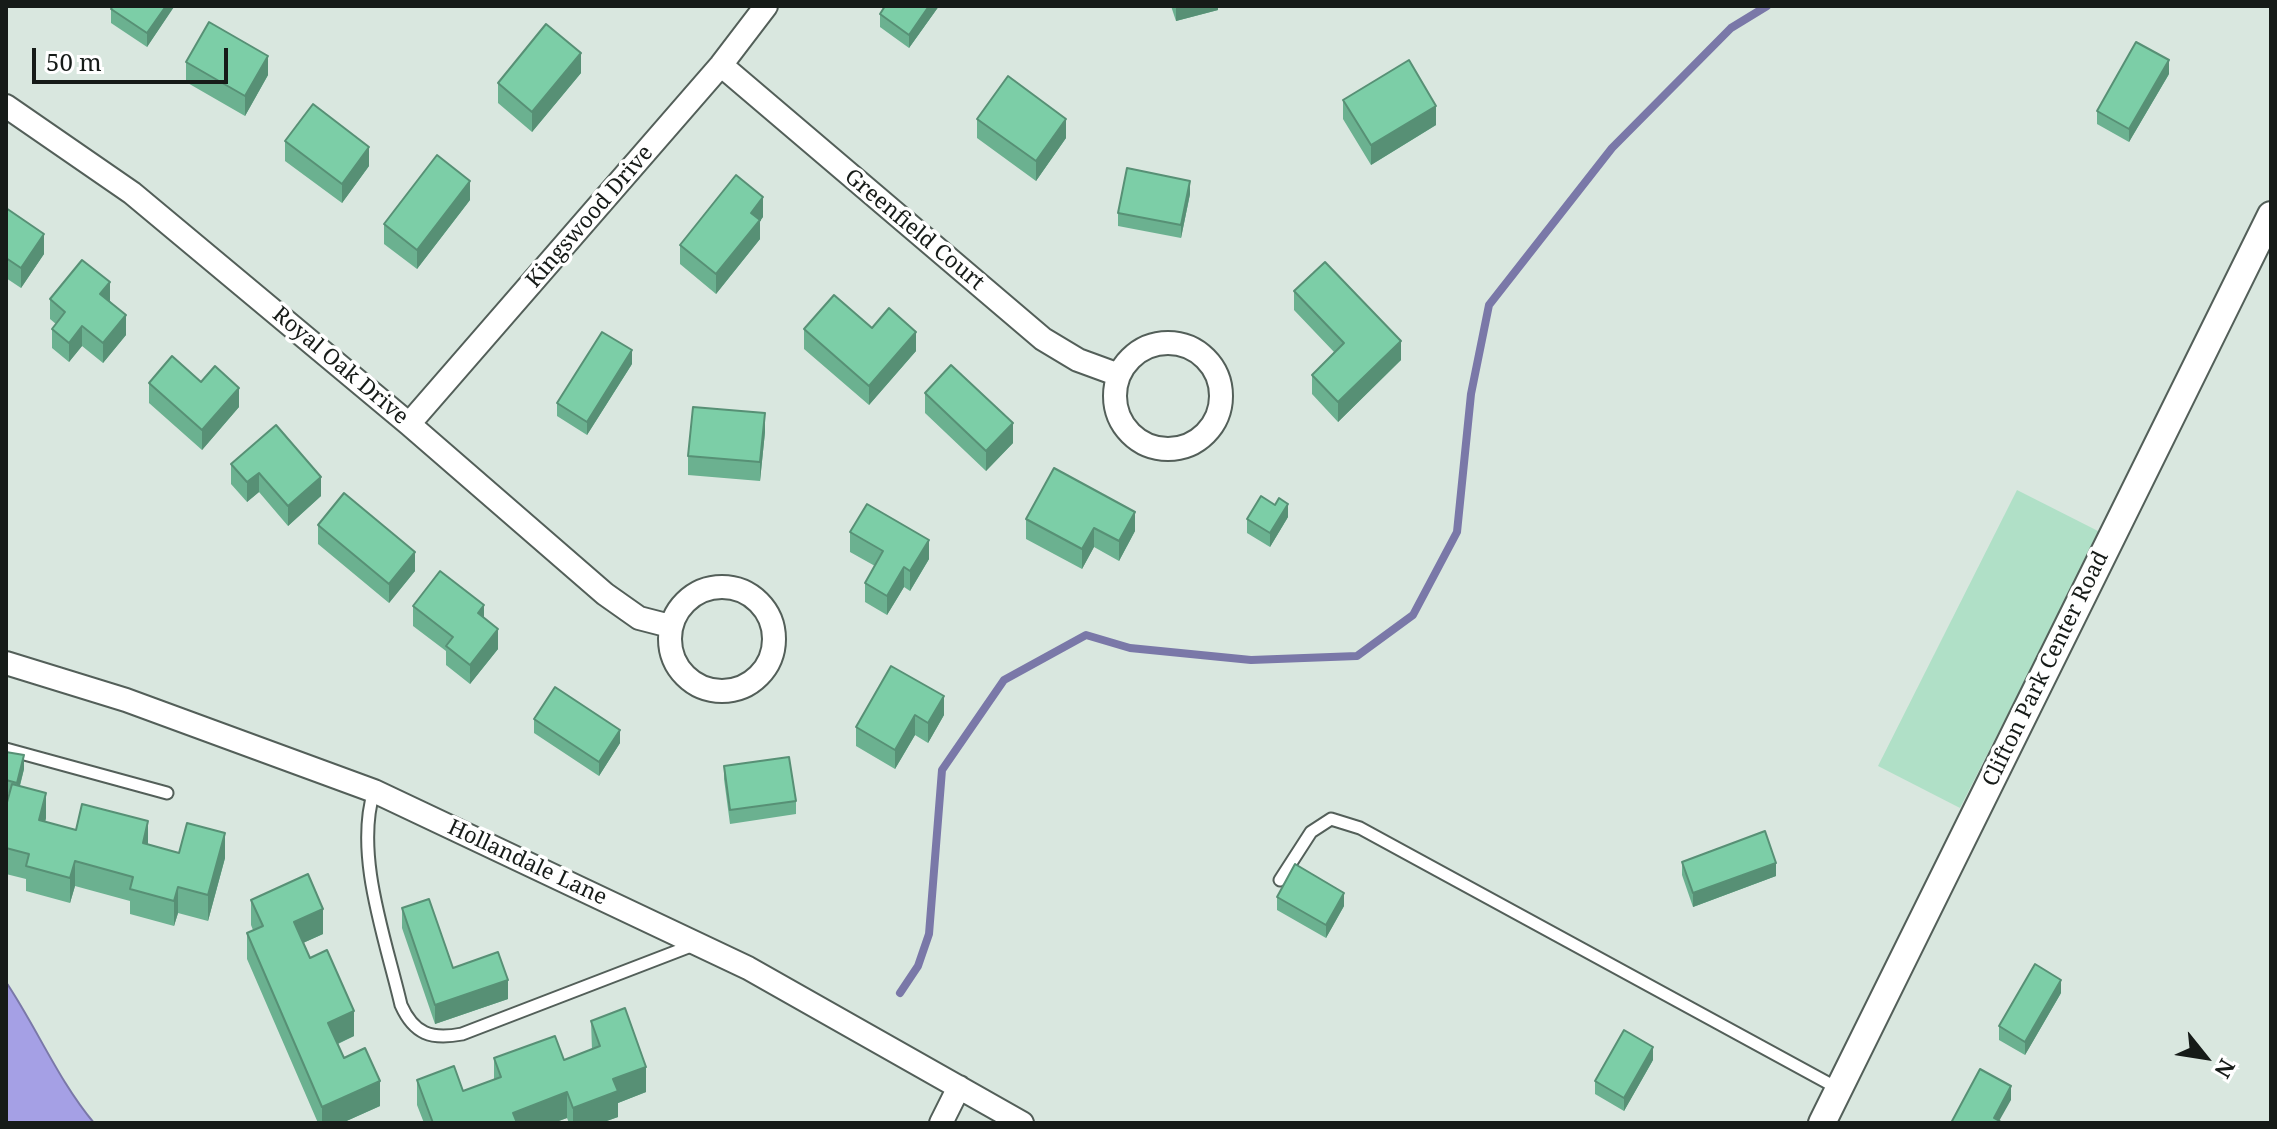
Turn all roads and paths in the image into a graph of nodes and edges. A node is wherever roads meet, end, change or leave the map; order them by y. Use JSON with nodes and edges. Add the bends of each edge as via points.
{"nodes":[{"id":1,"x":766,"y":6,"type":"edge"},
{"id":2,"x":721,"y":65,"type":"junction"},
{"id":3,"x":6,"y":106,"type":"edge"},
{"id":4,"x":2271,"y":215,"type":"edge"},
{"id":5,"x":1119,"y":375,"type":"junction"},
{"id":6,"x":409,"y":424,"type":"junction"},
{"id":7,"x":670,"y":626,"type":"junction"},
{"id":8,"x":6,"y":663,"type":"edge"},
{"id":9,"x":6,"y":749,"type":"edge"},
{"id":10,"x":374,"y":791,"type":"junction"},
{"id":11,"x":167,"y":793,"type":"dead end"},
{"id":12,"x":1280,"y":880,"type":"dead end"},
{"id":13,"x":697,"y":944,"type":"junction"},
{"id":14,"x":959,"y":1087,"type":"junction"},
{"id":15,"x":1840,"y":1089,"type":"junction"},
{"id":16,"x":941,"y":1123,"type":"edge"},
{"id":17,"x":1022,"y":1123,"type":"edge"},
{"id":18,"x":1822,"y":1123,"type":"edge"}],
"edges":[{"from":1,"to":2,"type":"street","name":"Kingswood Drive"},
{"from":2,"to":5,"type":"street","name":"Greenfield Court","via":[[1043,339]]},
{"from":2,"to":6,"type":"street","name":"Kingswood Drive"},
{"from":3,"to":6,"type":"street","name":"Royal Oak Drive","via":[[132,193]]},
{"from":4,"to":15,"type":"street","name":"Clifton Park Center Road"},
{"from":5,"to":5,"type":"street","via":[[1127,362],[1151,346],[1180,344],[1194,349],[1220,384],[1212,427],[1187,446],[1172,450],[1141,443],[1120,420],[1115,390]]},
{"from":6,"to":7,"type":"street","name":"Royal Oak Drive","via":[[605,594],[639,618]]},
{"from":7,"to":7,"type":"street","via":[[698,592],[712,587],[741,589],[764,607],[771,620],[773,650],[768,664],[747,685],[717,692],[689,681],[679,670],[672,656]]},
{"from":8,"to":10,"type":"street","name":"Hollandale Lane","via":[[126,700]]},
{"from":9,"to":11,"type":"lane"},
{"from":10,"to":13,"type":"street","name":"Hollandale Lane"},
{"from":10,"to":13,"type":"lane","via":[[365,843],[401,1005],[409,1022],[425,1035],[439,1039],[462,1034]]},
{"from":12,"to":15,"type":"lane","via":[[1320,823],[1331,819],[1360,828]]},
{"from":13,"to":14,"type":"street","name":"Hollandale Lane"},
{"from":14,"to":16,"type":"street"},
{"from":14,"to":17,"type":"street","name":"Hollandale Lane"},
{"from":15,"to":18,"type":"street","name":"Clifton Park Center Road"}]}
